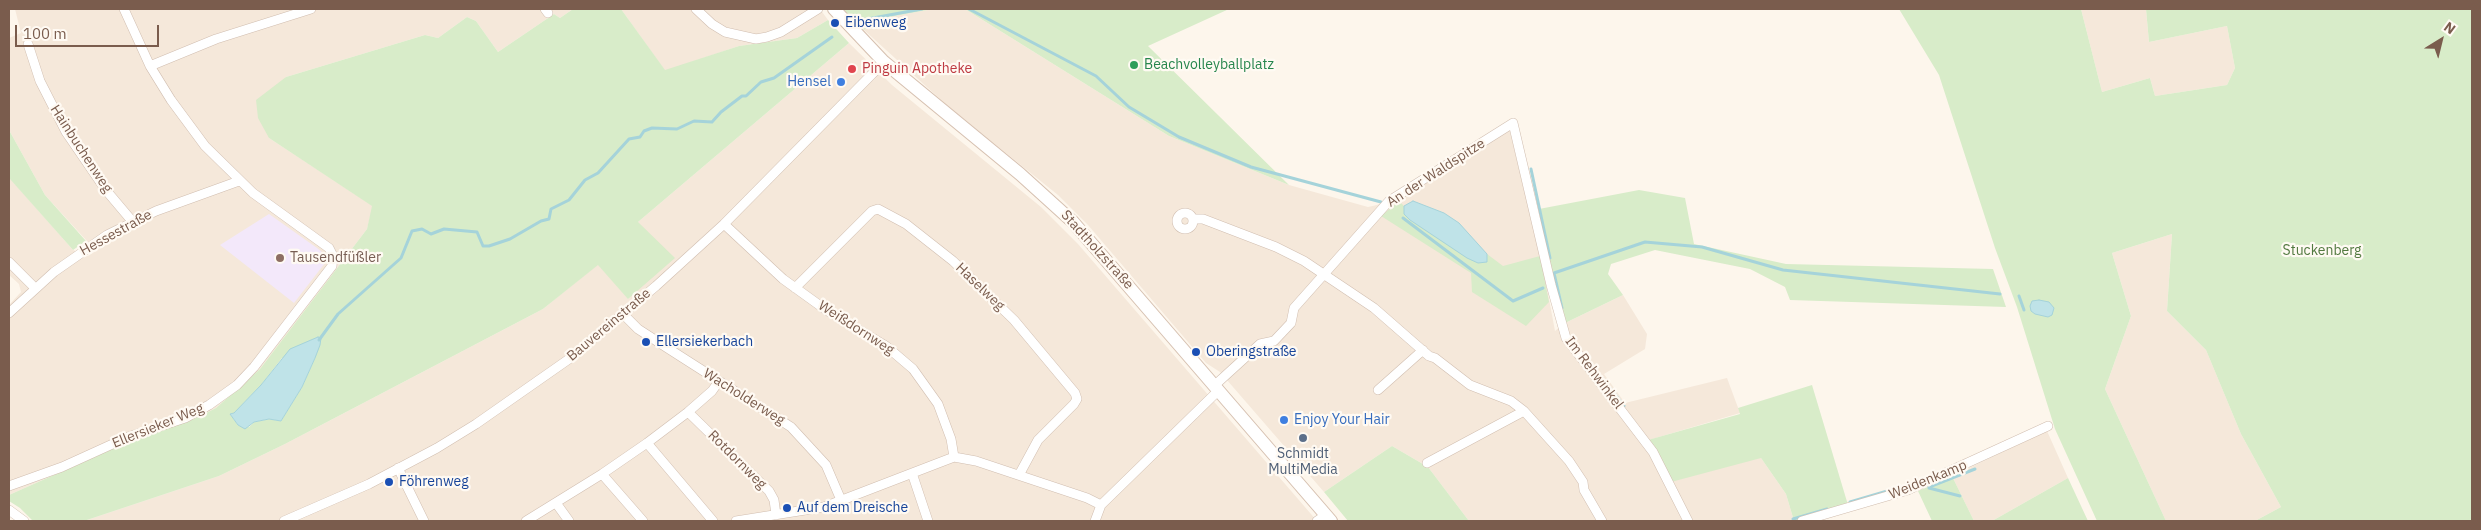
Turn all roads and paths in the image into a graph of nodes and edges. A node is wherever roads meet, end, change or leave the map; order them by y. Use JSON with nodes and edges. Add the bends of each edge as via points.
{"nodes":[{"id":1,"x":124,"y":9,"type":"edge"},
{"id":2,"x":311,"y":9,"type":"edge"},
{"id":3,"x":696,"y":9,"type":"edge"},
{"id":4,"x":818,"y":9,"type":"edge"},
{"id":5,"x":834,"y":9,"type":"edge"},
{"id":6,"x":28,"y":44,"type":"dead end"},
{"id":7,"x":884,"y":62,"type":"junction"},
{"id":8,"x":150,"y":66,"type":"junction"},
{"id":9,"x":1514,"y":123,"type":"joint"},
{"id":10,"x":239,"y":181,"type":"junction"},
{"id":11,"x":1193,"y":219,"type":"dead end"},
{"id":12,"x":132,"y":221,"type":"junction"},
{"id":13,"x":724,"y":224,"type":"junction"},
{"id":14,"x":9,"y":262,"type":"edge"},
{"id":15,"x":1324,"y":274,"type":"junction"},
{"id":16,"x":36,"y":288,"type":"junction"},
{"id":17,"x":795,"y":288,"type":"junction"},
{"id":18,"x":9,"y":314,"type":"edge"},
{"id":19,"x":623,"y":314,"type":"junction"},
{"id":20,"x":1422,"y":350,"type":"junction"},
{"id":21,"x":719,"y":381,"type":"junction"},
{"id":22,"x":1217,"y":388,"type":"junction"},
{"id":23,"x":1378,"y":390,"type":"dead end"},
{"id":24,"x":1524,"y":411,"type":"junction"},
{"id":25,"x":688,"y":412,"type":"junction"},
{"id":26,"x":2048,"y":426,"type":"dead end"},
{"id":27,"x":647,"y":443,"type":"junction"},
{"id":28,"x":954,"y":457,"type":"junction"},
{"id":29,"x":1427,"y":463,"type":"dead end"},
{"id":30,"x":398,"y":468,"type":"junction"},
{"id":31,"x":912,"y":472,"type":"junction"},
{"id":32,"x":602,"y":474,"type":"junction"},
{"id":33,"x":1019,"y":475,"type":"junction"},
{"id":34,"x":9,"y":486,"type":"edge"},
{"id":35,"x":841,"y":500,"type":"junction"},
{"id":36,"x":556,"y":503,"type":"junction"},
{"id":37,"x":1101,"y":505,"type":"junction"},
{"id":38,"x":9,"y":510,"type":"edge"},
{"id":39,"x":776,"y":515,"type":"junction"},
{"id":40,"x":1325,"y":519,"type":"edge"},
{"id":41,"x":24,"y":521,"type":"edge"},
{"id":42,"x":284,"y":521,"type":"edge"},
{"id":43,"x":424,"y":521,"type":"edge"},
{"id":44,"x":526,"y":521,"type":"edge"},
{"id":45,"x":569,"y":521,"type":"edge"},
{"id":46,"x":642,"y":521,"type":"edge"},
{"id":47,"x":713,"y":521,"type":"edge"},
{"id":48,"x":736,"y":521,"type":"edge"},
{"id":49,"x":928,"y":521,"type":"edge"},
{"id":50,"x":1094,"y":521,"type":"edge"},
{"id":51,"x":1602,"y":521,"type":"edge"},
{"id":52,"x":1688,"y":521,"type":"edge"},
{"id":53,"x":1802,"y":521,"type":"edge"}],
"edges":[{"from":1,"to":8,"type":"street"},
{"from":2,"to":8,"type":"street","via":[[224,37]]},
{"from":3,"to":4,"type":"street","via":[[725,32],[756,39],[781,32]]},
{"from":5,"to":7,"type":"street","name":"Stadtholzstraße"},
{"from":6,"to":12,"type":"street","name":"Hainbuchenweg","via":[[40,81],[66,132],[105,189]]},
{"from":7,"to":13,"type":"street","name":"Bauvereinstraße"},
{"from":7,"to":22,"type":"street","name":"Stadtholzstraße","via":[[1067,216]]},
{"from":8,"to":10,"type":"street","via":[[187,123]]},
{"from":9,"to":15,"type":"street","name":"An der Waldspitze","via":[[1389,201]]},
{"from":9,"to":52,"type":"street","name":"Im Rehwinkel","via":[[1563,332],[1648,445]]},
{"from":10,"to":12,"type":"street","name":"Hessestraße"},
{"from":10,"to":34,"type":"street","name":"Ellersieker Weg","via":[[329,248],[333,256],[329,269],[264,356],[237,385],[185,418]]},
{"from":11,"to":15,"type":"street","via":[[1204,219],[1276,247]]},
{"from":12,"to":16,"type":"street","name":"Hessestraße","via":[[86,248]]},
{"from":13,"to":17,"type":"street","name":"Weißdornweg"},
{"from":13,"to":19,"type":"street","name":"Bauvereinstraße"},
{"from":14,"to":16,"type":"street"},
{"from":15,"to":20,"type":"street","via":[[1394,324]]},
{"from":15,"to":22,"type":"street","name":"An der Waldspitze","via":[[1294,308],[1291,323],[1274,340],[1260,344]]},
{"from":16,"to":18,"type":"street","name":"Hessestraße"},
{"from":17,"to":28,"type":"street","name":"Weißdornweg","via":[[886,346],[913,369],[938,404]]},
{"from":17,"to":33,"type":"street","name":"Haselweg","via":[[872,211],[878,209],[906,224],[953,261],[1014,320],[1077,399],[1038,440]]},
{"from":19,"to":21,"type":"street","name":"Wacholderweg","via":[[638,329]]},
{"from":19,"to":30,"type":"street","name":"Bauvereinstraße","via":[[517,397]]},
{"from":20,"to":23,"type":"street"},
{"from":20,"to":24,"type":"street","via":[[1470,385],[1511,401]]},
{"from":21,"to":25,"type":"street"},
{"from":21,"to":35,"type":"street","name":"Wacholderweg","via":[[773,414],[805,439],[826,464]]},
{"from":22,"to":37,"type":"street"},
{"from":22,"to":40,"type":"street","name":"Stadtholzstraße"},
{"from":24,"to":29,"type":"street"},
{"from":24,"to":51,"type":"street","via":[[1578,473]]},
{"from":25,"to":27,"type":"street"},
{"from":25,"to":39,"type":"street","name":"Rotdornweg","via":[[769,491]]},
{"from":26,"to":53,"type":"street","name":"Weidenkamp","via":[[1908,490]]},
{"from":27,"to":32,"type":"street"},
{"from":27,"to":47,"type":"street"},
{"from":28,"to":31,"type":"street"},
{"from":28,"to":33,"type":"street"},
{"from":30,"to":42,"type":"street","name":"Bauvereinstraße"},
{"from":30,"to":43,"type":"street"},
{"from":31,"to":35,"type":"street"},
{"from":31,"to":49,"type":"street"},
{"from":32,"to":36,"type":"street"},
{"from":32,"to":46,"type":"street"},
{"from":33,"to":37,"type":"street"},
{"from":35,"to":39,"type":"street","via":[[812,510]]},
{"from":36,"to":44,"type":"street"},
{"from":36,"to":45,"type":"street"},
{"from":37,"to":50,"type":"street"},
{"from":38,"to":41,"type":"street"},
{"from":39,"to":48,"type":"street"}]}
